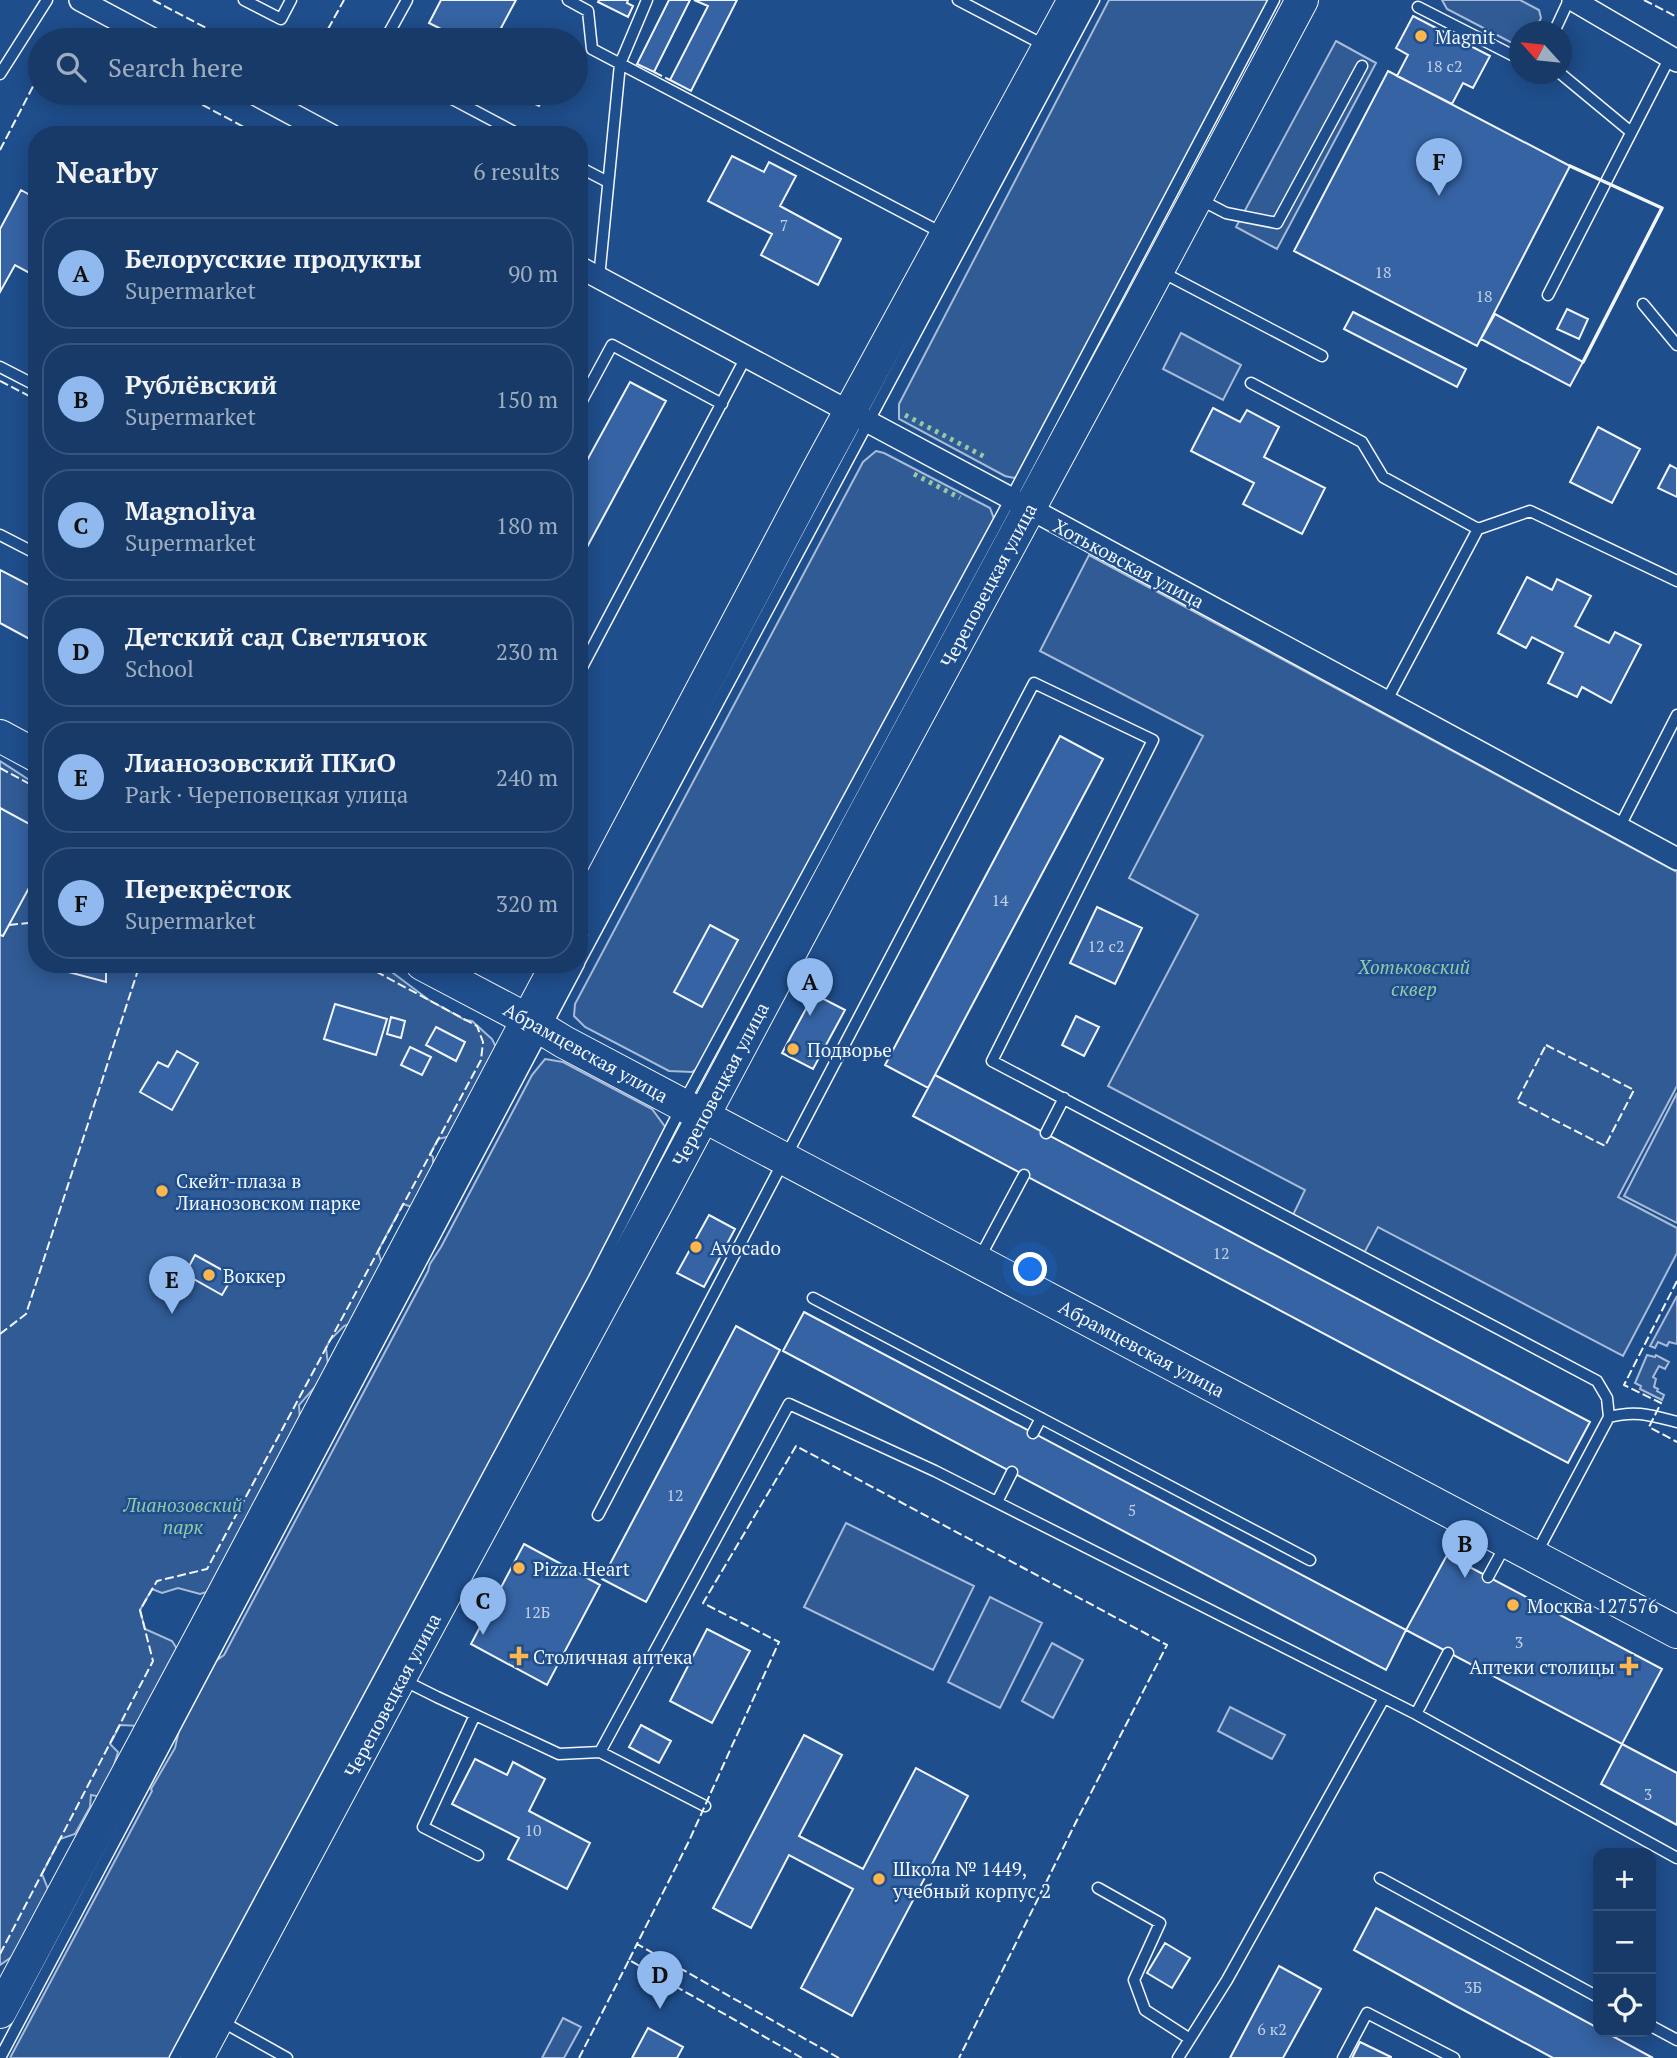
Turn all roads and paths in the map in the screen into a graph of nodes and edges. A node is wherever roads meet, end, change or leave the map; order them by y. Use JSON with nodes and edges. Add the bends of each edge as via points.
{"nodes":[{"id":1,"x":47,"y":0,"type":"edge"},
{"id":2,"x":80,"y":0,"type":"edge"},
{"id":3,"x":244,"y":0,"type":"edge"},
{"id":4,"x":291,"y":0,"type":"edge"},
{"id":5,"x":407,"y":0,"type":"edge"},
{"id":6,"x":568,"y":0,"type":"edge"},
{"id":7,"x":648,"y":0,"type":"edge"},
{"id":8,"x":958,"y":0,"type":"edge"},
{"id":9,"x":1074,"y":0,"type":"edge"},
{"id":10,"x":1094,"y":0,"type":"edge"},
{"id":11,"x":1274,"y":0,"type":"edge"},
{"id":12,"x":1302,"y":0,"type":"edge"},
{"id":13,"x":1571,"y":0,"type":"edge"},
{"id":14,"x":1418,"y":7,"type":"dead end"},
{"id":15,"x":1560,"y":21,"type":"edge"},
{"id":16,"x":29,"y":28,"type":"edge"},
{"id":17,"x":132,"y":28,"type":"edge"},
{"id":18,"x":392,"y":28,"type":"edge"},
{"id":19,"x":28,"y":30,"type":"edge"},
{"id":20,"x":1049,"y":47,"type":"junction"},
{"id":21,"x":1509,"y":53,"type":"edge"},
{"id":22,"x":1674,"y":59,"type":"edge"},
{"id":23,"x":620,"y":64,"type":"junction"},
{"id":24,"x":1362,"y":66,"type":"dead end"},
{"id":25,"x":0,"y":74,"type":"edge"},
{"id":26,"x":1572,"y":83,"type":"edge"},
{"id":27,"x":275,"y":105,"type":"edge"},
{"id":28,"x":464,"y":105,"type":"edge"},
{"id":29,"x":314,"y":126,"type":"edge"},
{"id":30,"x":503,"y":126,"type":"edge"},
{"id":31,"x":1631,"y":132,"type":"junction"},
{"id":32,"x":588,"y":172,"type":"edge"},
{"id":33,"x":608,"y":183,"type":"junction"},
{"id":34,"x":1196,"y":198,"type":"junction"},
{"id":35,"x":946,"y":235,"type":"junction"},
{"id":36,"x":1158,"y":270,"type":"junction"},
{"id":37,"x":588,"y":272,"type":"edge"},
{"id":38,"x":599,"y":278,"type":"junction"},
{"id":39,"x":1548,"y":295,"type":"dead end"},
{"id":40,"x":1643,"y":304,"type":"dead end"},
{"id":41,"x":1677,"y":345,"type":"edge"},
{"id":42,"x":1322,"y":356,"type":"dead end"},
{"id":43,"x":747,"y":357,"type":"junction"},
{"id":44,"x":0,"y":367,"type":"edge"},
{"id":45,"x":28,"y":381,"type":"edge"},
{"id":46,"x":1251,"y":383,"type":"dead end"},
{"id":47,"x":588,"y":389,"type":"edge"},
{"id":48,"x":722,"y":404,"type":"junction"},
{"id":49,"x":858,"y":418,"type":"junction"},
{"id":50,"x":1020,"y":503,"type":"junction"},
{"id":51,"x":1478,"y":530,"type":"junction"},
{"id":52,"x":0,"y":534,"type":"edge"},
{"id":53,"x":28,"y":549,"type":"edge"},
{"id":54,"x":1677,"y":581,"type":"edge"},
{"id":55,"x":588,"y":656,"type":"edge"},
{"id":56,"x":1386,"y":702,"type":"junction"},
{"id":57,"x":1677,"y":715,"type":"edge"},
{"id":58,"x":0,"y":736,"type":"edge"},
{"id":59,"x":28,"y":749,"type":"edge"},
{"id":60,"x":1619,"y":828,"type":"junction"},
{"id":61,"x":1677,"y":859,"type":"edge"},
{"id":62,"x":588,"y":906,"type":"edge"},
{"id":63,"x":588,"y":946,"type":"edge"},
{"id":64,"x":439,"y":973,"type":"edge"},
{"id":65,"x":554,"y":973,"type":"edge"},
{"id":66,"x":573,"y":973,"type":"edge"},
{"id":67,"x":536,"y":1025,"type":"junction"},
{"id":68,"x":1064,"y":1098,"type":"junction"},
{"id":69,"x":693,"y":1110,"type":"junction"},
{"id":70,"x":1046,"y":1133,"type":"dead end"},
{"id":71,"x":786,"y":1159,"type":"junction"},
{"id":72,"x":1024,"y":1175,"type":"dead end"},
{"id":73,"x":978,"y":1261,"type":"junction"},
{"id":74,"x":813,"y":1298,"type":"dead end"},
{"id":75,"x":1609,"y":1417,"type":"junction"},
{"id":76,"x":1041,"y":1418,"type":"junction"},
{"id":77,"x":1677,"y":1422,"type":"edge"},
{"id":78,"x":1033,"y":1433,"type":"dead end"},
{"id":79,"x":1012,"y":1472,"type":"dead end"},
{"id":80,"x":997,"y":1502,"type":"junction"},
{"id":81,"x":598,"y":1515,"type":"dead end"},
{"id":82,"x":1507,"y":1541,"type":"junction"},
{"id":83,"x":1535,"y":1556,"type":"junction"},
{"id":84,"x":1310,"y":1560,"type":"dead end"},
{"id":85,"x":1488,"y":1577,"type":"dead end"},
{"id":86,"x":1677,"y":1632,"type":"edge"},
{"id":87,"x":1448,"y":1653,"type":"dead end"},
{"id":88,"x":400,"y":1678,"type":"junction"},
{"id":89,"x":1384,"y":1698,"type":"junction"},
{"id":90,"x":1416,"y":1714,"type":"junction"},
{"id":91,"x":475,"y":1715,"type":"junction"},
{"id":92,"x":600,"y":1752,"type":"junction"},
{"id":93,"x":705,"y":1806,"type":"dead end"},
{"id":94,"x":478,"y":1855,"type":"dead end"},
{"id":95,"x":1677,"y":1858,"type":"edge"},
{"id":96,"x":1380,"y":1878,"type":"dead end"},
{"id":97,"x":1098,"y":1888,"type":"dead end"},
{"id":98,"x":1593,"y":1994,"type":"edge"},
{"id":99,"x":0,"y":2012,"type":"edge"},
{"id":100,"x":218,"y":2020,"type":"junction"},
{"id":101,"x":1656,"y":2029,"type":"edge"},
{"id":102,"x":1190,"y":2039,"type":"junction"},
{"id":103,"x":1677,"y":2040,"type":"edge"},
{"id":104,"x":0,"y":2057,"type":"edge"},
{"id":105,"x":175,"y":2058,"type":"edge"},
{"id":106,"x":197,"y":2058,"type":"edge"},
{"id":107,"x":287,"y":2058,"type":"edge"},
{"id":108,"x":1178,"y":2058,"type":"edge"},
{"id":109,"x":1343,"y":2058,"type":"edge"},
{"id":110,"x":1454,"y":2058,"type":"edge"}],
"edges":[{"from":1,"to":16,"type":"lane"},
{"from":2,"to":17,"type":"street"},
{"from":3,"to":4,"type":"lane","via":[[281,19]]},
{"from":5,"to":18,"type":"lane"},
{"from":6,"to":23,"type":"lane","via":[[588,10],[592,49]]},
{"from":7,"to":23,"type":"lane"},
{"from":8,"to":20,"type":"lane"},
{"from":9,"to":20,"type":"main road"},
{"from":10,"to":49,"type":"lane"},
{"from":11,"to":50,"type":"lane","name":"Череповецкая улица"},
{"from":12,"to":34,"type":"main road","name":"Череповецкая улица"},
{"from":13,"to":15,"type":"lane"},
{"from":13,"to":22,"type":"street"},
{"from":14,"to":21,"type":"lane"},
{"from":19,"to":25,"type":"lane"},
{"from":20,"to":35,"type":"main road"},
{"from":22,"to":31,"type":"lane"},
{"from":23,"to":33,"type":"lane"},
{"from":23,"to":35,"type":"lane"},
{"from":24,"to":34,"type":"lane","via":[[1277,223],[1226,213]]},
{"from":26,"to":31,"type":"lane"},
{"from":27,"to":29,"type":"street"},
{"from":28,"to":30,"type":"lane"},
{"from":31,"to":39,"type":"lane"},
{"from":32,"to":33,"type":"lane"},
{"from":33,"to":38,"type":"lane"},
{"from":34,"to":36,"type":"main road","name":"Череповецкая улица"},
{"from":35,"to":49,"type":"main road"},
{"from":36,"to":42,"type":"lane"},
{"from":36,"to":50,"type":"main road","name":"Череповецкая улица"},
{"from":37,"to":38,"type":"street","name":"Хотьковская улица"},
{"from":38,"to":43,"type":"street","name":"Хотьковская улица"},
{"from":40,"to":41,"type":"lane"},
{"from":43,"to":48,"type":"lane"},
{"from":43,"to":49,"type":"street","name":"Хотьковская улица"},
{"from":44,"to":45,"type":"lane"},
{"from":46,"to":51,"type":"lane","via":[[1362,442],[1383,477]]},
{"from":47,"to":48,"type":"lane","via":[[612,345]]},
{"from":48,"to":55,"type":"lane"},
{"from":49,"to":50,"type":"street","name":"Хотьковская улица"},
{"from":49,"to":62,"type":"main road"},
{"from":49,"to":63,"type":"lane"},
{"from":50,"to":56,"type":"street","name":"Хотьковская улица"},
{"from":50,"to":69,"type":"main road","name":"Череповецкая улица"},
{"from":51,"to":54,"type":"lane","via":[[1530,511]]},
{"from":51,"to":56,"type":"lane"},
{"from":52,"to":53,"type":"lane"},
{"from":56,"to":60,"type":"street","name":"Хотьковская улица"},
{"from":57,"to":60,"type":"lane"},
{"from":58,"to":59,"type":"main road"},
{"from":60,"to":61,"type":"street","name":"Хотьковская улица"},
{"from":64,"to":67,"type":"main road","name":"Абрамцевская улица"},
{"from":65,"to":67,"type":"main road"},
{"from":66,"to":67,"type":"lane"},
{"from":67,"to":69,"type":"main road","name":"Абрамцевская улица"},
{"from":67,"to":99,"type":"main road"},
{"from":67,"to":104,"type":"lane"},
{"from":68,"to":70,"type":"lane"},
{"from":68,"to":71,"type":"lane","via":[[992,1061],[1153,740],[1034,683]]},
{"from":68,"to":75,"type":"lane","via":[[1598,1381],[1607,1398]]},
{"from":69,"to":71,"type":"main road","name":"Абрамцевская улица"},
{"from":69,"to":88,"type":"main road","name":"Череповецкая улица","via":[[658,1202]]},
{"from":69,"to":105,"type":"lane","name":"Череповецкая улица","via":[[594,1278]]},
{"from":71,"to":73,"type":"main road","name":"Абрамцевская улица"},
{"from":71,"to":81,"type":"lane"},
{"from":72,"to":73,"type":"lane"},
{"from":73,"to":82,"type":"main road","name":"Абрамцевская улица"},
{"from":74,"to":76,"type":"lane"},
{"from":75,"to":77,"type":"lane","via":[[1640,1412]]},
{"from":75,"to":83,"type":"lane"},
{"from":76,"to":78,"type":"lane"},
{"from":76,"to":84,"type":"lane"},
{"from":79,"to":80,"type":"lane"},
{"from":80,"to":89,"type":"lane"},
{"from":80,"to":92,"type":"lane","via":[[789,1404]]},
{"from":82,"to":83,"type":"main road","name":"Абрамцевская улица"},
{"from":82,"to":85,"type":"lane"},
{"from":83,"to":86,"type":"main road","name":"Абрамцевская улица"},
{"from":87,"to":90,"type":"lane"},
{"from":88,"to":91,"type":"lane"},
{"from":88,"to":100,"type":"main road","name":"Череповецкая улица"},
{"from":89,"to":90,"type":"lane"},
{"from":89,"to":102,"type":"lane"},
{"from":90,"to":95,"type":"lane"},
{"from":91,"to":92,"type":"lane","via":[[559,1754]]},
{"from":91,"to":94,"type":"lane","via":[[423,1827]]},
{"from":92,"to":93,"type":"lane"},
{"from":96,"to":98,"type":"lane"},
{"from":97,"to":102,"type":"lane","via":[[1160,1923],[1134,1980],[1145,2010]]},
{"from":100,"to":106,"type":"main road","name":"Череповецкая улица"},
{"from":100,"to":107,"type":"lane"},
{"from":101,"to":103,"type":"lane"},
{"from":102,"to":108,"type":"lane"},
{"from":109,"to":110,"type":"lane","via":[[1367,2013]]}]}
